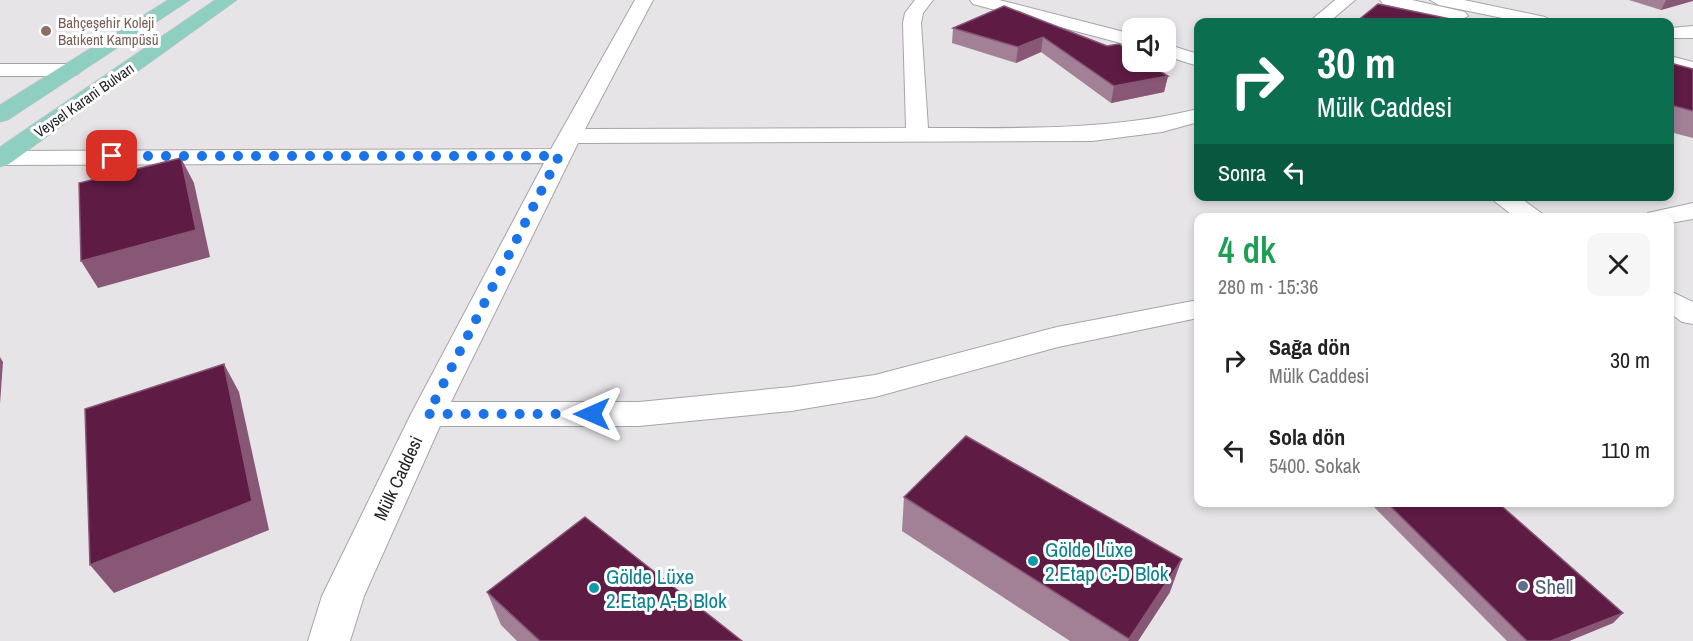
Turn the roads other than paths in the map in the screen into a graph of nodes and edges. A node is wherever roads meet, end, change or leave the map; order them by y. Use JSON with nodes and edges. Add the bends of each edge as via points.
{"nodes":[{"id":1,"x":181,"y":0,"type":"edge"},
{"id":2,"x":228,"y":0,"type":"edge"},
{"id":3,"x":644,"y":0,"type":"edge"},
{"id":4,"x":924,"y":0,"type":"edge"},
{"id":5,"x":979,"y":0,"type":"edge"},
{"id":6,"x":1346,"y":0,"type":"edge"},
{"id":7,"x":1389,"y":0,"type":"edge"},
{"id":8,"x":1439,"y":0,"type":"edge"},
{"id":9,"x":1323,"y":18,"type":"edge"},
{"id":10,"x":1472,"y":18,"type":"edge"},
{"id":11,"x":1526,"y":18,"type":"edge"},
{"id":12,"x":1693,"y":32,"type":"edge"},
{"id":13,"x":1674,"y":33,"type":"edge"},
{"id":14,"x":1122,"y":37,"type":"edge"},
{"id":15,"x":1674,"y":50,"type":"edge"},
{"id":16,"x":1176,"y":53,"type":"edge"},
{"id":17,"x":1693,"y":54,"type":"edge"},
{"id":18,"x":1194,"y":59,"type":"edge"},
{"id":19,"x":1674,"y":63,"type":"edge"},
{"id":20,"x":1693,"y":68,"type":"edge"},
{"id":21,"x":0,"y":70,"type":"edge"},
{"id":22,"x":70,"y":70,"type":"junction"},
{"id":23,"x":0,"y":114,"type":"edge"},
{"id":24,"x":1194,"y":117,"type":"edge"},
{"id":25,"x":917,"y":135,"type":"junction"},
{"id":26,"x":565,"y":146,"type":"junction"},
{"id":27,"x":1,"y":158,"type":"edge"},
{"id":28,"x":1508,"y":201,"type":"edge"},
{"id":29,"x":1693,"y":211,"type":"edge"},
{"id":30,"x":1527,"y":213,"type":"edge"},
{"id":31,"x":1674,"y":215,"type":"edge"},
{"id":32,"x":1674,"y":303,"type":"edge"},
{"id":33,"x":1194,"y":310,"type":"edge"},
{"id":34,"x":1693,"y":315,"type":"edge"},
{"id":35,"x":428,"y":414,"type":"junction"},
{"id":36,"x":329,"y":641,"type":"edge"}],
"edges":[{"from":1,"to":22,"type":"main road","name":"Veysel Karani Bulvarı"},
{"from":2,"to":27,"type":"main road","name":"Veysel Karani Bulvarı"},
{"from":3,"to":26,"type":"street","name":"Mülk Caddesi"},
{"from":4,"to":25,"type":"street","via":[[912,23]]},
{"from":5,"to":14,"type":"street"},
{"from":6,"to":9,"type":"street"},
{"from":7,"to":10,"type":"street"},
{"from":8,"to":11,"type":"street"},
{"from":12,"to":13,"type":"street"},
{"from":15,"to":17,"type":"street"},
{"from":16,"to":18,"type":"street"},
{"from":19,"to":20,"type":"street"},
{"from":21,"to":22,"type":"street"},
{"from":22,"to":23,"type":"main road","name":"Veysel Karani Bulvarı"},
{"from":24,"to":25,"type":"street","via":[[1092,134]]},
{"from":25,"to":26,"type":"street"},
{"from":26,"to":27,"type":"street"},
{"from":26,"to":35,"type":"street","name":"Mülk Caddesi"},
{"from":28,"to":30,"type":"street"},
{"from":29,"to":31,"type":"street"},
{"from":32,"to":34,"type":"street"},
{"from":33,"to":35,"type":"street","via":[[1057,337],[875,386],[790,399],[639,414]]},
{"from":35,"to":36,"type":"street","name":"Mülk Caddesi","via":[[343,596]]}]}
